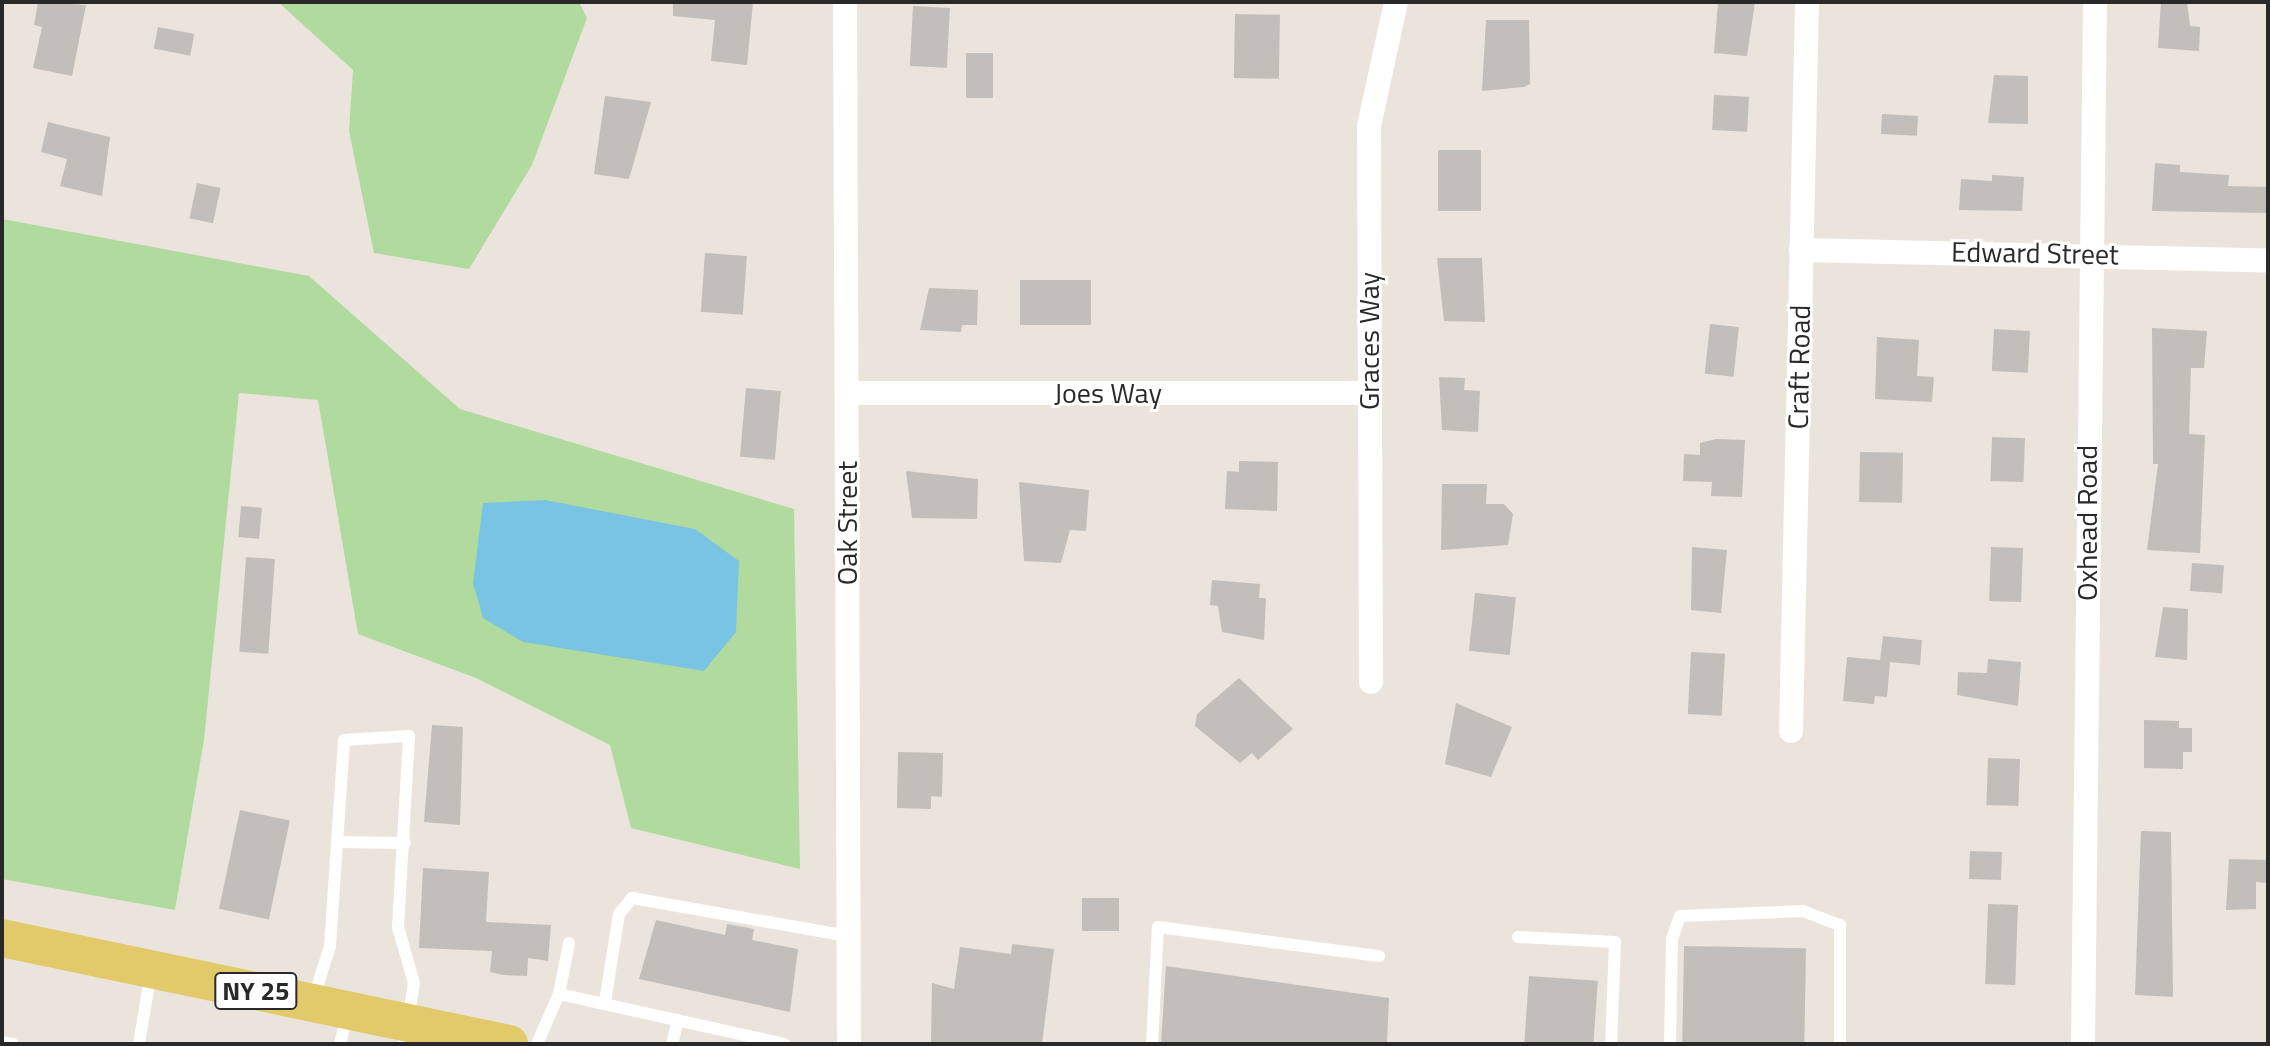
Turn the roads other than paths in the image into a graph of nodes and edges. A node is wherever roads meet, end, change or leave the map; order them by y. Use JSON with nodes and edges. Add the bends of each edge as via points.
{"nodes":[{"id":1,"x":845,"y":2,"type":"edge"},
{"id":2,"x":1396,"y":2,"type":"edge"},
{"id":3,"x":1807,"y":2,"type":"edge"},
{"id":4,"x":2095,"y":2,"type":"edge"},
{"id":5,"x":1801,"y":250,"type":"junction"},
{"id":6,"x":2089,"y":253,"type":"junction"},
{"id":7,"x":2268,"y":261,"type":"edge"},
{"id":8,"x":847,"y":393,"type":"junction"},
{"id":9,"x":1369,"y":393,"type":"junction"},
{"id":10,"x":1371,"y":682,"type":"dead end"},
{"id":11,"x":1791,"y":731,"type":"dead end"},
{"id":12,"x":338,"y":842,"type":"junction"},
{"id":13,"x":405,"y":843,"type":"junction"},
{"id":14,"x":848,"y":936,"type":"junction"},
{"id":15,"x":1518,"y":937,"type":"dead end"},
{"id":16,"x":2,"y":938,"type":"edge"},
{"id":17,"x":569,"y":943,"type":"dead end"},
{"id":18,"x":1379,"y":956,"type":"dead end"},
{"id":19,"x":152,"y":969,"type":"junction"},
{"id":20,"x":559,"y":994,"type":"junction"},
{"id":21,"x":605,"y":1002,"type":"junction"},
{"id":22,"x":334,"y":1019,"type":"edge"},
{"id":23,"x":678,"y":1020,"type":"junction"},
{"id":24,"x":406,"y":1033,"type":"edge"},
{"id":25,"x":2,"y":1042,"type":"edge"},
{"id":26,"x":13,"y":1044,"type":"edge"},
{"id":27,"x":139,"y":1044,"type":"edge"},
{"id":28,"x":506,"y":1044,"type":"edge"},
{"id":29,"x":537,"y":1044,"type":"edge"},
{"id":30,"x":672,"y":1044,"type":"edge"},
{"id":31,"x":785,"y":1044,"type":"edge"},
{"id":32,"x":849,"y":1044,"type":"edge"},
{"id":33,"x":1152,"y":1044,"type":"edge"},
{"id":34,"x":1611,"y":1044,"type":"edge"},
{"id":35,"x":1670,"y":1044,"type":"edge"},
{"id":36,"x":1840,"y":1044,"type":"edge"},
{"id":37,"x":2083,"y":1044,"type":"edge"}],
"edges":[{"from":1,"to":8,"type":"street","name":"Oak Street"},
{"from":2,"to":9,"type":"street","name":"Graces Way","via":[[1369,126]]},
{"from":3,"to":5,"type":"street","name":"Craft Road"},
{"from":4,"to":6,"type":"street","name":"Oxhead Road"},
{"from":5,"to":6,"type":"street","name":"Edward Street"},
{"from":5,"to":11,"type":"street","name":"Craft Road"},
{"from":6,"to":7,"type":"street","name":"Edward Street"},
{"from":6,"to":37,"type":"street","name":"Oxhead Road"},
{"from":8,"to":9,"type":"street","name":"Joes Way"},
{"from":8,"to":14,"type":"street","name":"Oak Street"},
{"from":9,"to":10,"type":"street","name":"Graces Way"},
{"from":12,"to":13,"type":"lane"},
{"from":12,"to":13,"type":"lane","via":[[344,740],[409,736]]},
{"from":12,"to":22,"type":"lane","via":[[330,946]]},
{"from":13,"to":24,"type":"lane","via":[[398,927],[414,972]]},
{"from":14,"to":21,"type":"lane","via":[[632,898],[619,914]]},
{"from":14,"to":32,"type":"street","name":"Oak Street"},
{"from":15,"to":34,"type":"lane","via":[[1615,942]]},
{"from":16,"to":19,"type":"main road","number":"NY 25"},
{"from":17,"to":20,"type":"lane"},
{"from":18,"to":33,"type":"lane","via":[[1158,927]]},
{"from":19,"to":22,"type":"main road","number":"NY 25"},
{"from":19,"to":27,"type":"lane"},
{"from":20,"to":21,"type":"lane"},
{"from":20,"to":29,"type":"lane"},
{"from":21,"to":23,"type":"lane"},
{"from":22,"to":24,"type":"main road","number":"NY 25"},
{"from":23,"to":30,"type":"lane"},
{"from":23,"to":31,"type":"lane"},
{"from":24,"to":28,"type":"main road","number":"NY 25"},
{"from":25,"to":26,"type":"lane"},
{"from":35,"to":36,"type":"lane","via":[[1672,939],[1680,916],[1803,911],[1840,925]]}]}
